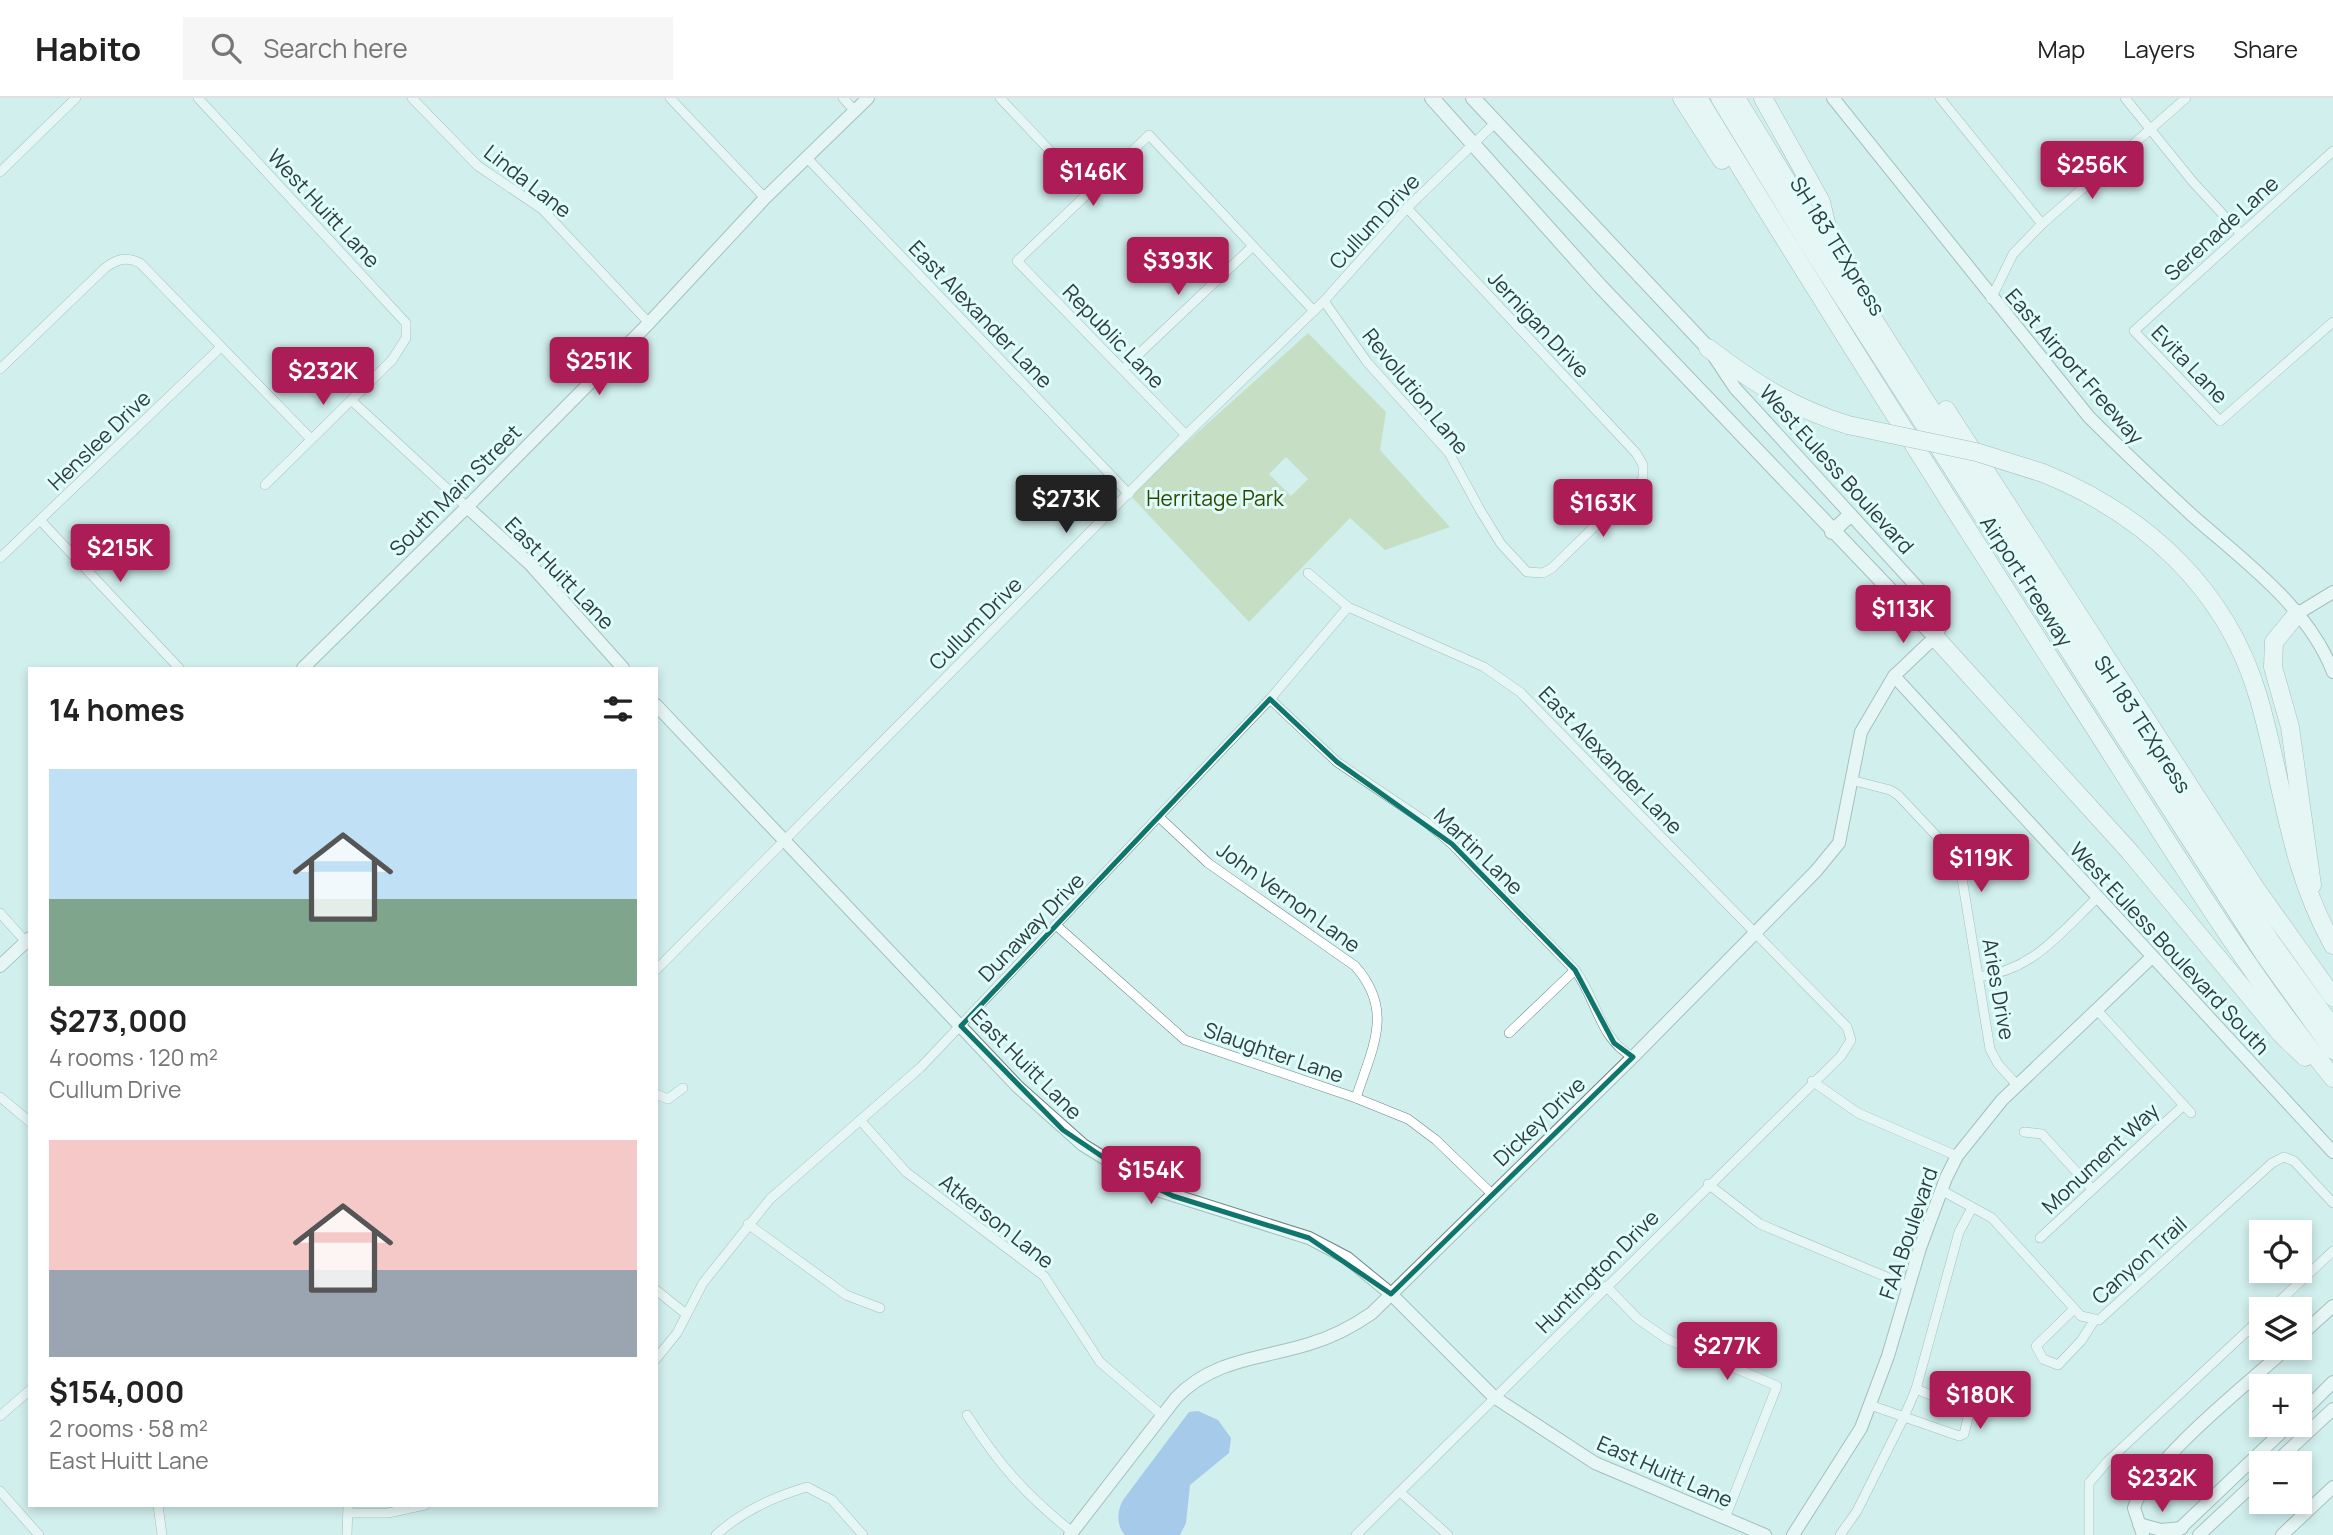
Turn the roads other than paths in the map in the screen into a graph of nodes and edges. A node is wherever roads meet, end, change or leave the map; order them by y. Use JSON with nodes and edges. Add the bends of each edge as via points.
{"nodes":[{"id":1,"x":76,"y":98,"type":"edge"},
{"id":2,"x":198,"y":98,"type":"edge"},
{"id":3,"x":412,"y":98,"type":"edge"},
{"id":4,"x":670,"y":98,"type":"edge"},
{"id":5,"x":843,"y":98,"type":"edge"},
{"id":6,"x":868,"y":98,"type":"edge"},
{"id":7,"x":1000,"y":98,"type":"edge"},
{"id":8,"x":1432,"y":98,"type":"edge"},
{"id":9,"x":1473,"y":98,"type":"edge"},
{"id":10,"x":1682,"y":98,"type":"edge"},
{"id":11,"x":1698,"y":98,"type":"edge"},
{"id":12,"x":1720,"y":98,"type":"edge"},
{"id":13,"x":1736,"y":98,"type":"edge"},
{"id":14,"x":1745,"y":98,"type":"edge"},
{"id":15,"x":1763,"y":98,"type":"edge"},
{"id":16,"x":1833,"y":98,"type":"edge"},
{"id":17,"x":1940,"y":98,"type":"edge"},
{"id":18,"x":2125,"y":98,"type":"edge"},
{"id":19,"x":2186,"y":98,"type":"edge"},
{"id":20,"x":855,"y":111,"type":"junction"},
{"id":21,"x":1496,"y":122,"type":"junction"},
{"id":22,"x":2151,"y":131,"type":"junction"},
{"id":23,"x":1473,"y":143,"type":"junction"},
{"id":24,"x":2333,"y":151,"type":"edge"},
{"id":25,"x":808,"y":159,"type":"junction"},
{"id":26,"x":0,"y":172,"type":"edge"},
{"id":27,"x":1089,"y":192,"type":"junction"},
{"id":28,"x":765,"y":198,"type":"junction"},
{"id":29,"x":1407,"y":208,"type":"junction"},
{"id":30,"x":2042,"y":224,"type":"junction"},
{"id":31,"x":2240,"y":233,"type":"junction"},
{"id":32,"x":1829,"y":235,"type":"junction"},
{"id":33,"x":1253,"y":246,"type":"junction"},
{"id":34,"x":1811,"y":283,"type":"junction"},
{"id":35,"x":1991,"y":299,"type":"junction"},
{"id":36,"x":1324,"y":301,"type":"junction"},
{"id":37,"x":1314,"y":311,"type":"junction"},
{"id":38,"x":2333,"y":322,"type":"edge"},
{"id":39,"x":649,"y":323,"type":"junction"},
{"id":40,"x":2134,"y":331,"type":"joint"},
{"id":41,"x":221,"y":347,"type":"junction"},
{"id":42,"x":1708,"y":348,"type":"junction"},
{"id":43,"x":0,"y":369,"type":"edge"},
{"id":44,"x":1123,"y":369,"type":"junction"},
{"id":45,"x":351,"y":400,"type":"junction"},
{"id":46,"x":1186,"y":435,"type":"junction"},
{"id":47,"x":311,"y":439,"type":"junction"},
{"id":48,"x":265,"y":485,"type":"dead end"},
{"id":49,"x":1129,"y":494,"type":"junction"},
{"id":50,"x":467,"y":507,"type":"junction"},
{"id":51,"x":1850,"y":515,"type":"junction"},
{"id":52,"x":40,"y":520,"type":"junction"},
{"id":53,"x":1832,"y":532,"type":"junction"},
{"id":54,"x":0,"y":558,"type":"edge"},
{"id":55,"x":1527,"y":572,"type":"joint"},
{"id":56,"x":1308,"y":573,"type":"dead end"},
{"id":57,"x":2333,"y":592,"type":"edge"},
{"id":58,"x":1348,"y":607,"type":"junction"},
{"id":59,"x":2298,"y":614,"type":"junction"},
{"id":60,"x":1935,"y":637,"type":"junction"},
{"id":61,"x":178,"y":667,"type":"edge"},
{"id":62,"x":304,"y":667,"type":"edge"},
{"id":63,"x":622,"y":667,"type":"edge"},
{"id":64,"x":2333,"y":672,"type":"edge"},
{"id":65,"x":1894,"y":677,"type":"junction"},
{"id":66,"x":1270,"y":699,"type":"junction"},
{"id":67,"x":658,"y":707,"type":"edge"},
{"id":68,"x":1852,"y":780,"type":"junction"},
{"id":69,"x":1159,"y":817,"type":"junction"},
{"id":70,"x":782,"y":840,"type":"junction"},
{"id":71,"x":2098,"y":897,"type":"junction"},
{"id":72,"x":2309,"y":899,"type":"junction"},
{"id":73,"x":0,"y":913,"type":"edge"},
{"id":74,"x":1056,"y":926,"type":"junction"},
{"id":75,"x":1755,"y":933,"type":"junction"},
{"id":76,"x":28,"y":940,"type":"edge"},
{"id":77,"x":2333,"y":945,"type":"edge"},
{"id":78,"x":2152,"y":957,"type":"junction"},
{"id":79,"x":0,"y":966,"type":"edge"},
{"id":80,"x":658,"y":968,"type":"edge"},
{"id":81,"x":1575,"y":970,"type":"junction"},
{"id":82,"x":1978,"y":976,"type":"junction"},
{"id":83,"x":2333,"y":996,"type":"edge"},
{"id":84,"x":2097,"y":1010,"type":"junction"},
{"id":85,"x":961,"y":1026,"type":"junction"},
{"id":86,"x":1847,"y":1027,"type":"joint"},
{"id":87,"x":2333,"y":1028,"type":"edge"},
{"id":88,"x":1509,"y":1033,"type":"dead end"},
{"id":89,"x":2333,"y":1050,"type":"edge"},
{"id":90,"x":1633,"y":1057,"type":"junction"},
{"id":91,"x":2333,"y":1080,"type":"edge"},
{"id":92,"x":1812,"y":1081,"type":"junction"},
{"id":93,"x":2017,"y":1085,"type":"junction"},
{"id":94,"x":682,"y":1088,"type":"dead end"},
{"id":95,"x":658,"y":1095,"type":"edge"},
{"id":96,"x":0,"y":1097,"type":"edge"},
{"id":97,"x":1356,"y":1098,"type":"junction"},
{"id":98,"x":2184,"y":1105,"type":"junction"},
{"id":99,"x":2191,"y":1113,"type":"dead end"},
{"id":100,"x":28,"y":1120,"type":"edge"},
{"id":101,"x":860,"y":1120,"type":"junction"},
{"id":102,"x":2024,"y":1132,"type":"dead end"},
{"id":103,"x":2333,"y":1152,"type":"edge"},
{"id":104,"x":1957,"y":1156,"type":"junction"},
{"id":105,"x":1708,"y":1184,"type":"junction"},
{"id":106,"x":2092,"y":1189,"type":"junction"},
{"id":107,"x":1941,"y":1190,"type":"junction"},
{"id":108,"x":1492,"y":1194,"type":"junction"},
{"id":109,"x":2333,"y":1203,"type":"edge"},
{"id":110,"x":1972,"y":1208,"type":"junction"},
{"id":111,"x":748,"y":1224,"type":"junction"},
{"id":112,"x":2040,"y":1238,"type":"dead end"},
{"id":113,"x":2333,"y":1251,"type":"edge"},
{"id":114,"x":1606,"y":1286,"type":"junction"},
{"id":115,"x":1908,"y":1286,"type":"junction"},
{"id":116,"x":658,"y":1292,"type":"edge"},
{"id":117,"x":1391,"y":1294,"type":"junction"},
{"id":118,"x":2284,"y":1297,"type":"edge"},
{"id":119,"x":2333,"y":1306,"type":"edge"},
{"id":120,"x":880,"y":1308,"type":"dead end"},
{"id":121,"x":2074,"y":1309,"type":"junction"},
{"id":122,"x":686,"y":1314,"type":"junction"},
{"id":123,"x":2094,"y":1321,"type":"junction"},
{"id":124,"x":2312,"y":1325,"type":"edge"},
{"id":125,"x":2249,"y":1329,"type":"edge"},
{"id":126,"x":658,"y":1357,"type":"edge"},
{"id":127,"x":2274,"y":1360,"type":"edge"},
{"id":128,"x":2333,"y":1382,"type":"edge"},
{"id":129,"x":1916,"y":1389,"type":"junction"},
{"id":130,"x":28,"y":1393,"type":"edge"},
{"id":131,"x":1494,"y":1397,"type":"junction"},
{"id":132,"x":2312,"y":1403,"type":"edge"},
{"id":133,"x":1870,"y":1405,"type":"junction"},
{"id":134,"x":2333,"y":1409,"type":"edge"},
{"id":135,"x":967,"y":1415,"type":"dead end"},
{"id":136,"x":0,"y":1416,"type":"edge"},
{"id":137,"x":1163,"y":1416,"type":"junction"},
{"id":138,"x":1904,"y":1417,"type":"junction"},
{"id":139,"x":2276,"y":1437,"type":"edge"},
{"id":140,"x":2289,"y":1451,"type":"edge"},
{"id":141,"x":2333,"y":1487,"type":"edge"},
{"id":142,"x":2249,"y":1488,"type":"edge"},
{"id":143,"x":0,"y":1491,"type":"edge"},
{"id":144,"x":1399,"y":1492,"type":"junction"},
{"id":145,"x":158,"y":1507,"type":"edge"},
{"id":146,"x":416,"y":1507,"type":"edge"},
{"id":147,"x":348,"y":1509,"type":"edge"},
{"id":148,"x":1725,"y":1518,"type":"junction"},
{"id":149,"x":2141,"y":1530,"type":"edge"},
{"id":150,"x":2177,"y":1531,"type":"edge"},
{"id":151,"x":1071,"y":1533,"type":"edge"},
{"id":152,"x":39,"y":1535,"type":"edge"},
{"id":153,"x":162,"y":1535,"type":"edge"},
{"id":154,"x":347,"y":1535,"type":"edge"},
{"id":155,"x":716,"y":1535,"type":"edge"},
{"id":156,"x":863,"y":1535,"type":"edge"},
{"id":157,"x":1356,"y":1535,"type":"edge"},
{"id":158,"x":1448,"y":1535,"type":"edge"},
{"id":159,"x":1765,"y":1535,"type":"edge"},
{"id":160,"x":1793,"y":1535,"type":"edge"},
{"id":161,"x":1840,"y":1535,"type":"edge"},
{"id":162,"x":2089,"y":1535,"type":"edge"},
{"id":163,"x":2199,"y":1535,"type":"edge"},
{"id":164,"x":2282,"y":1535,"type":"edge"}],
"edges":[{"from":1,"to":26,"type":"street"},
{"from":2,"to":45,"type":"street","name":"West Huitt Lane","via":[[406,323],[401,347]]},
{"from":3,"to":39,"type":"street","name":"Linda Lane","via":[[478,166],[542,209]]},
{"from":4,"to":28,"type":"street"},
{"from":5,"to":20,"type":"street"},
{"from":6,"to":20,"type":"street","name":"South Main Street"},
{"from":7,"to":27,"type":"street"},
{"from":8,"to":23,"type":"main road","name":"West Euless Boulevard"},
{"from":9,"to":21,"type":"main road","name":"West Euless Boulevard"},
{"from":10,"to":34,"type":"highway","via":[[1766,227]]},
{"from":11,"to":34,"type":"highway","name":"Airport Freeway"},
{"from":12,"to":89,"type":"highway","name":"SH 183 TEXpress","via":[[2096,694],[2264,954]]},
{"from":13,"to":87,"type":"highway","name":"SH 183 TEXpress","via":[[2271,942]]},
{"from":14,"to":32,"type":"highway","name":"Airport Freeway"},
{"from":15,"to":32,"type":"highway","via":[[1821,202]]},
{"from":16,"to":35,"type":"street","name":"East Airport Freeway"},
{"from":17,"to":30,"type":"street"},
{"from":18,"to":22,"type":"street"},
{"from":19,"to":22,"type":"street"},
{"from":20,"to":25,"type":"street","name":"South Main Street"},
{"from":21,"to":23,"type":"street","name":"Cullum Drive"},
{"from":21,"to":42,"type":"main road","name":"West Euless Boulevard"},
{"from":22,"to":30,"type":"street"},
{"from":22,"to":31,"type":"street"},
{"from":23,"to":29,"type":"street","name":"Cullum Drive"},
{"from":23,"to":53,"type":"main road","name":"West Euless Boulevard","via":[[1600,286]]},
{"from":24,"to":31,"type":"street","name":"Serenade Lane"},
{"from":25,"to":28,"type":"street","name":"South Main Street"},
{"from":25,"to":49,"type":"street","name":"East Alexander Lane"},
{"from":27,"to":33,"type":"street","via":[[1149,135]]},
{"from":27,"to":44,"type":"street","name":"Republic Lane","via":[[1017,261]]},
{"from":28,"to":39,"type":"street","name":"South Main Street"},
{"from":29,"to":36,"type":"street","name":"Cullum Drive"},
{"from":29,"to":55,"type":"street","name":"Jernigan Drive","via":[[1643,465],[1643,479],[1552,568],[1543,573]]},
{"from":30,"to":35,"type":"street","via":[[2013,254]]},
{"from":31,"to":40,"type":"street","name":"Serenade Lane"},
{"from":32,"to":83,"type":"highway","name":"Airport Freeway","via":[[2256,889]]},
{"from":33,"to":37,"type":"street"},
{"from":33,"to":44,"type":"street"},
{"from":34,"to":91,"type":"highway","name":"Airport Freeway","via":[[2243,957]]},
{"from":35,"to":59,"type":"street","name":"East Airport Freeway","via":[[2089,417]]},
{"from":36,"to":37,"type":"street","name":"Cullum Drive"},
{"from":36,"to":55,"type":"street","name":"Revolution Lane","via":[[1367,362],[1450,453],[1479,510]]},
{"from":37,"to":46,"type":"street","name":"Cullum Drive"},
{"from":38,"to":40,"type":"street","name":"Evita Lane","via":[[2220,421]]},
{"from":39,"to":50,"type":"street","name":"South Main Street"},
{"from":41,"to":43,"type":"street","via":[[131,258],[105,268]]},
{"from":41,"to":47,"type":"street"},
{"from":41,"to":52,"type":"street","name":"Henslee Drive"},
{"from":42,"to":51,"type":"street","name":"West Euless Boulevard","via":[[1735,388]]},
{"from":42,"to":72,"type":"highway","bridge":true,"via":[[1768,391],[1807,412],[1976,452],[2043,473],[2087,491],[2153,536],[2181,563],[2226,624],[2258,695],[2282,807]]},
{"from":44,"to":46,"type":"street","name":"Republic Lane"},
{"from":45,"to":47,"type":"street"},
{"from":45,"to":50,"type":"street"},
{"from":46,"to":49,"type":"street","name":"Cullum Drive"},
{"from":47,"to":48,"type":"street"},
{"from":49,"to":70,"type":"street","name":"Cullum Drive"},
{"from":50,"to":62,"type":"street","name":"South Main Street"},
{"from":50,"to":63,"type":"street","name":"East Huitt Lane","via":[[530,564]]},
{"from":51,"to":53,"type":"main road"},
{"from":51,"to":60,"type":"street","name":"West Euless Boulevard","via":[[1939,611],[1941,626]]},
{"from":52,"to":54,"type":"street","name":"Henslee Drive"},
{"from":52,"to":61,"type":"street"},
{"from":53,"to":60,"type":"main road","name":"West Euless Boulevard"},
{"from":56,"to":58,"type":"street","name":"East Alexander Lane"},
{"from":57,"to":59,"type":"street"},
{"from":58,"to":66,"type":"street","name":"Dunaway Drive"},
{"from":58,"to":75,"type":"street","name":"East Alexander Lane","via":[[1473,662],[1520,692]]},
{"from":59,"to":64,"type":"street","name":"East Airport Freeway"},
{"from":59,"to":72,"type":"highway","via":[[2274,642],[2273,667],[2296,760],[2313,882]]},
{"from":60,"to":65,"type":"street","name":"Dickey Drive"},
{"from":60,"to":91,"type":"highway","via":[[2130,852],[2281,1034]]},
{"from":65,"to":68,"type":"street","name":"Dickey Drive","via":[[1861,732]]},
{"from":65,"to":71,"type":"street","name":"West Euless Boulevard South"},
{"from":66,"to":69,"type":"street","name":"Dunaway Drive"},
{"from":66,"to":81,"type":"street","name":"Martin Lane","via":[[1337,762],[1452,844]]},
{"from":67,"to":70,"type":"street","name":"East Huitt Lane"},
{"from":68,"to":75,"type":"street","name":"Dickey Drive","via":[[1839,843]]},
{"from":68,"to":82,"type":"street","name":"Aries Drive","via":[[1898,794],[1954,859],[1965,885]]},
{"from":69,"to":74,"type":"street","name":"Dunaway Drive"},
{"from":69,"to":97,"type":"street","name":"John Vernon Lane","via":[[1208,863],[1355,965],[1365,977],[1378,1003],[1378,1014]]},
{"from":70,"to":80,"type":"street","name":"Cullum Drive"},
{"from":70,"to":85,"type":"street","name":"East Huitt Lane"},
{"from":71,"to":78,"type":"street","name":"West Euless Boulevard South"},
{"from":71,"to":82,"type":"street","via":[[2031,960],[2008,972]]},
{"from":72,"to":77,"type":"highway"},
{"from":73,"to":76,"type":"street"},
{"from":74,"to":85,"type":"street","name":"Dunaway Drive"},
{"from":74,"to":97,"type":"street","name":"Slaughter Lane","via":[[1185,1040]]},
{"from":75,"to":86,"type":"street","name":"East Alexander Lane"},
{"from":75,"to":90,"type":"street","name":"Dickey Drive"},
{"from":76,"to":79,"type":"street"},
{"from":78,"to":84,"type":"street","name":"FAA Boulevard"},
{"from":78,"to":103,"type":"street","name":"West Euless Boulevard South"},
{"from":81,"to":88,"type":"street"},
{"from":81,"to":90,"type":"street","name":"Martin Lane","via":[[1588,987],[1602,1025],[1614,1043]]},
{"from":82,"to":93,"type":"street","name":"Aries Drive","via":[[1990,1049]]},
{"from":84,"to":93,"type":"street","name":"FAA Boulevard"},
{"from":84,"to":98,"type":"street"},
{"from":85,"to":101,"type":"street","name":"Dunaway Drive"},
{"from":85,"to":117,"type":"street","name":"East Huitt Lane","via":[[1063,1130],[1128,1174],[1173,1196],[1309,1238],[1347,1258]]},
{"from":86,"to":92,"type":"street","name":"Huntington Drive","via":[[1849,1047]]},
{"from":90,"to":108,"type":"street","name":"Dickey Drive"},
{"from":92,"to":104,"type":"street","via":[[1858,1113]]},
{"from":92,"to":105,"type":"street","name":"Huntington Drive"},
{"from":93,"to":104,"type":"street","name":"FAA Boulevard"},
{"from":94,"to":95,"type":"street","via":[[668,1099]]},
{"from":96,"to":100,"type":"street"},
{"from":97,"to":108,"type":"street","name":"Slaughter Lane","via":[[1424,1130]]},
{"from":98,"to":99,"type":"street"},
{"from":98,"to":106,"type":"street","name":"Monument Way"},
{"from":101,"to":111,"type":"street","name":"Dunaway Drive","via":[[797,1172]]},
{"from":101,"to":137,"type":"street","name":"Atkerson Lane","via":[[906,1172],[1044,1276],[1100,1362]]},
{"from":102,"to":106,"type":"street","via":[[2042,1134]]},
{"from":104,"to":107,"type":"street","name":"FAA Boulevard"},
{"from":105,"to":114,"type":"street","name":"Huntington Drive"},
{"from":105,"to":115,"type":"street","via":[[1760,1224]]},
{"from":106,"to":112,"type":"street","name":"Monument Way"},
{"from":107,"to":110,"type":"street","name":"Canyon Trail"},
{"from":107,"to":115,"type":"street","name":"FAA Boulevard"},
{"from":108,"to":117,"type":"street","name":"Dickey Drive"},
{"from":109,"to":123,"type":"street","name":"Canyon Trail","via":[[2294,1161],[2284,1157]]},
{"from":110,"to":121,"type":"street","name":"Canyon Trail","via":[[1992,1218]]},
{"from":110,"to":129,"type":"street","via":[[1959,1232]]},
{"from":111,"to":120,"type":"street","via":[[846,1295]]},
{"from":111,"to":122,"type":"street","name":"Dunaway Drive","via":[[703,1283]]},
{"from":113,"to":118,"type":"street"},
{"from":114,"to":131,"type":"street","name":"Huntington Drive"},
{"from":114,"to":148,"type":"street","via":[[1638,1319],[1667,1339],[1777,1387]]},
{"from":115,"to":133,"type":"street","name":"FAA Boulevard"},
{"from":116,"to":122,"type":"street"},
{"from":117,"to":131,"type":"street","name":"East Huitt Lane"},
{"from":117,"to":137,"type":"street","name":"Dickey Drive","via":[[1348,1330],[1215,1369],[1184,1390]]},
{"from":119,"to":124,"type":"street"},
{"from":121,"to":123,"type":"street","name":"Canyon Trail"},
{"from":121,"to":123,"type":"street","via":[[2036,1346],[2043,1359],[2058,1365]]},
{"from":122,"to":126,"type":"street","name":"Dunaway Drive"},
{"from":125,"to":162,"type":"street","via":[[2089,1483]]},
{"from":127,"to":149,"type":"street","via":[[2146,1481],[2134,1508]]},
{"from":128,"to":132,"type":"street"},
{"from":129,"to":138,"type":"street"},
{"from":129,"to":138,"type":"street","via":[[1965,1409],[1969,1415],[1964,1434]]},
{"from":130,"to":136,"type":"street"},
{"from":131,"to":144,"type":"street","name":"Huntington Drive"},
{"from":131,"to":148,"type":"street","name":"East Huitt Lane","via":[[1595,1463]]},
{"from":133,"to":138,"type":"street"},
{"from":133,"to":160,"type":"street","name":"FAA Boulevard","via":[[1847,1454]]},
{"from":134,"to":140,"type":"street"},
{"from":135,"to":151,"type":"street","via":[[996,1460]]},
{"from":137,"to":151,"type":"street","name":"Dickey Drive"},
{"from":138,"to":161,"type":"street","via":[[1857,1511]]},
{"from":139,"to":150,"type":"street"},
{"from":141,"to":164,"type":"street"},
{"from":142,"to":163,"type":"street"},
{"from":143,"to":152,"type":"street"},
{"from":144,"to":157,"type":"street","name":"Huntington Drive"},
{"from":144,"to":158,"type":"street"},
{"from":145,"to":153,"type":"street"},
{"from":146,"to":147,"type":"street","via":[[387,1513]]},
{"from":147,"to":154,"type":"street"},
{"from":148,"to":159,"type":"street","name":"East Huitt Lane"},
{"from":149,"to":150,"type":"street"},
{"from":155,"to":156,"type":"street","via":[[743,1513],[807,1487],[832,1500]]}]}
